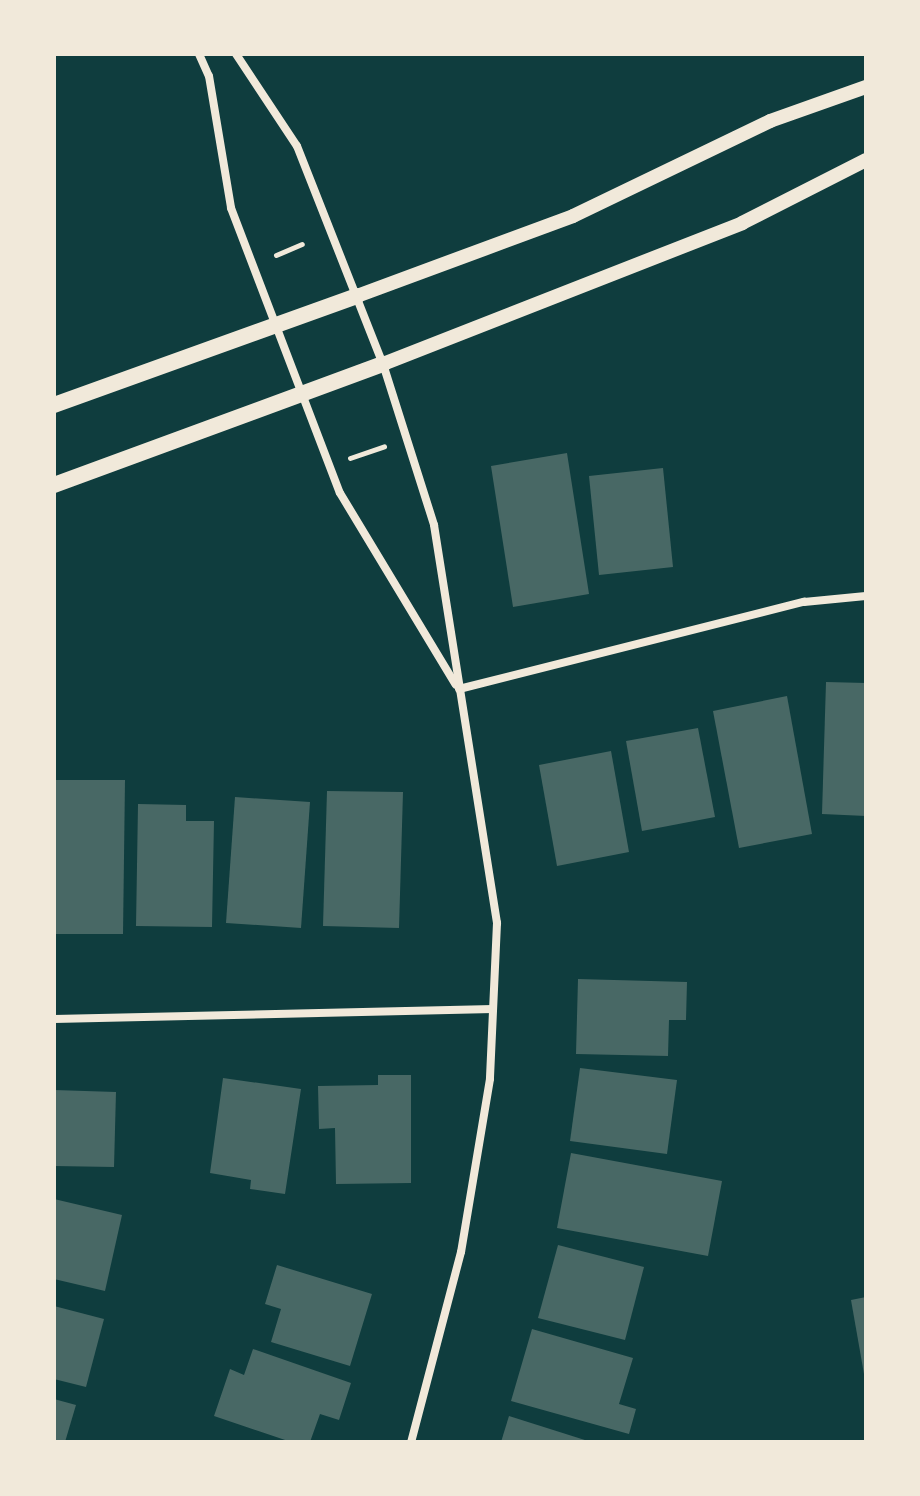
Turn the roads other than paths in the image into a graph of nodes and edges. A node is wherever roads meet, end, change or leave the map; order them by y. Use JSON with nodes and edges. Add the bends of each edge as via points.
{"nodes":[{"id":1,"x":199,"y":54,"type":"edge"},
{"id":2,"x":236,"y":54,"type":"edge"},
{"id":3,"x":866,"y":87,"type":"edge"},
{"id":4,"x":866,"y":160,"type":"edge"},
{"id":5,"x":357,"y":296,"type":"junction"},
{"id":6,"x":272,"y":324,"type":"junction"},
{"id":7,"x":383,"y":364,"type":"junction"},
{"id":8,"x":303,"y":393,"type":"junction"},
{"id":9,"x":54,"y":405,"type":"edge"},
{"id":10,"x":54,"y":485,"type":"edge"},
{"id":11,"x":866,"y":596,"type":"edge"},
{"id":12,"x":459,"y":689,"type":"junction"},
{"id":13,"x":493,"y":1009,"type":"junction"},
{"id":14,"x":54,"y":1019,"type":"edge"},
{"id":15,"x":411,"y":1442,"type":"edge"}],
"edges":[{"from":1,"to":6,"type":"street","via":[[209,76],[231,208]]},
{"from":2,"to":5,"type":"street","via":[[297,146]]},
{"from":3,"to":5,"type":"street","via":[[770,121],[573,216]]},
{"from":4,"to":7,"type":"street","via":[[742,223]]},
{"from":5,"to":6,"type":"main road"},
{"from":5,"to":7,"type":"street"},
{"from":6,"to":8,"type":"street"},
{"from":6,"to":9,"type":"main road"},
{"from":7,"to":8,"type":"main road"},
{"from":7,"to":12,"type":"street","via":[[434,525]]},
{"from":8,"to":10,"type":"main road"},
{"from":8,"to":12,"type":"street","via":[[340,493]]},
{"from":11,"to":12,"type":"street","via":[[804,602]]},
{"from":12,"to":13,"type":"street","via":[[497,923]]},
{"from":13,"to":14,"type":"street"},
{"from":13,"to":15,"type":"street","via":[[490,1079],[461,1252]]}]}
